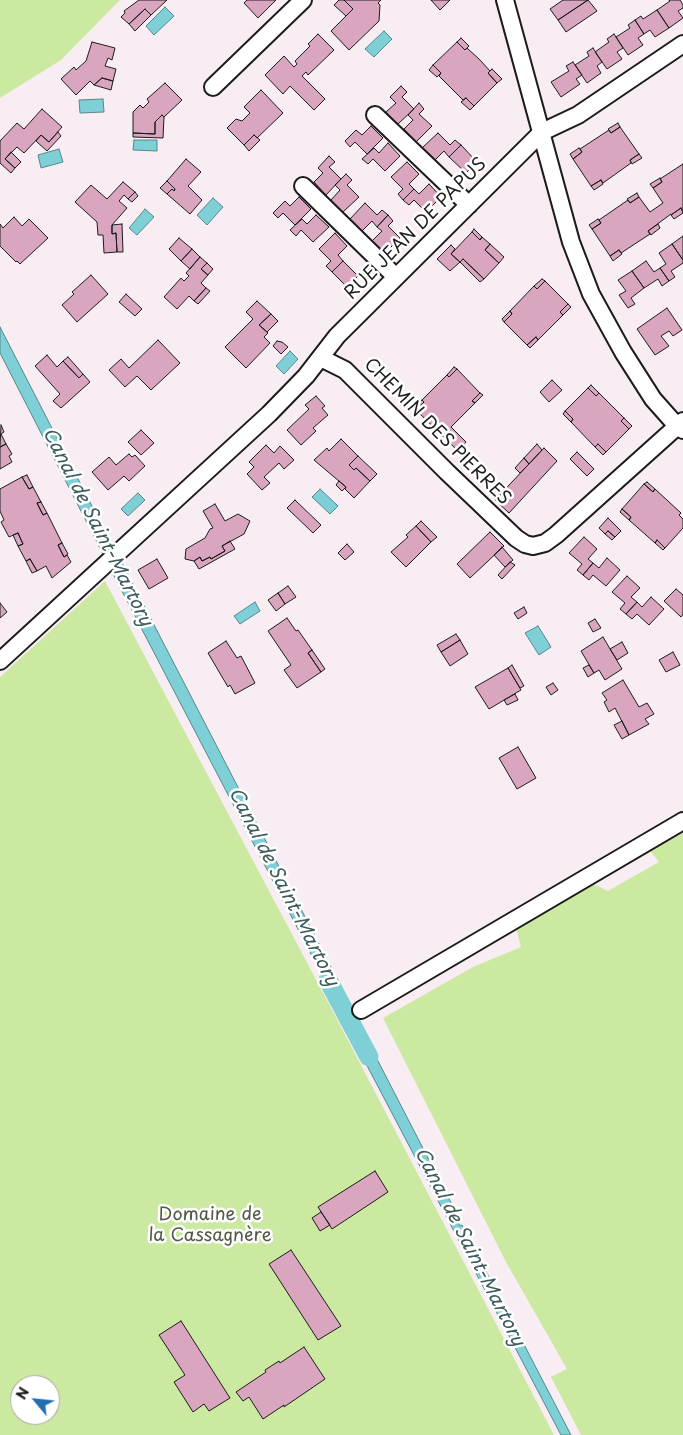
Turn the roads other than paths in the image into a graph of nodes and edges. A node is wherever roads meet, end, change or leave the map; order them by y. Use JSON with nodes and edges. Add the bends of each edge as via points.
{"nodes":[{"id":1,"x":303,"y":0,"type":"edge"},
{"id":2,"x":505,"y":0,"type":"edge"},
{"id":3,"x":683,"y":44,"type":"edge"},
{"id":4,"x":213,"y":87,"type":"dead end"},
{"id":5,"x":375,"y":114,"type":"dead end"},
{"id":6,"x":542,"y":132,"type":"junction"},
{"id":7,"x":303,"y":186,"type":"dead end"},
{"id":8,"x":469,"y":205,"type":"junction"},
{"id":9,"x":396,"y":277,"type":"junction"},
{"id":10,"x":320,"y":358,"type":"junction"},
{"id":11,"x":681,"y":426,"type":"edge"},
{"id":12,"x":0,"y":661,"type":"edge"},
{"id":13,"x":683,"y":821,"type":"edge"},
{"id":14,"x":361,"y":1010,"type":"dead end"}],
"edges":[{"from":1,"to":4,"type":"street"},
{"from":2,"to":6,"type":"street"},
{"from":3,"to":6,"type":"street","name":"RUE JEAN DE PAPUS","via":[[578,115]]},
{"from":5,"to":8,"type":"street"},
{"from":6,"to":8,"type":"street","name":"RUE JEAN DE PAPUS"},
{"from":6,"to":11,"type":"street","via":[[571,242],[591,294],[653,399]]},
{"from":7,"to":9,"type":"street"},
{"from":8,"to":9,"type":"street","name":"RUE JEAN DE PAPUS"},
{"from":9,"to":10,"type":"street","name":"RUE JEAN DE PAPUS","via":[[337,336]]},
{"from":10,"to":11,"type":"street","name":"CHEMIN DES PIERRES","via":[[345,370],[460,485],[516,538],[529,545],[539,545],[556,535]]},
{"from":10,"to":12,"type":"street","via":[[269,414]]},
{"from":13,"to":14,"type":"street"}]}
